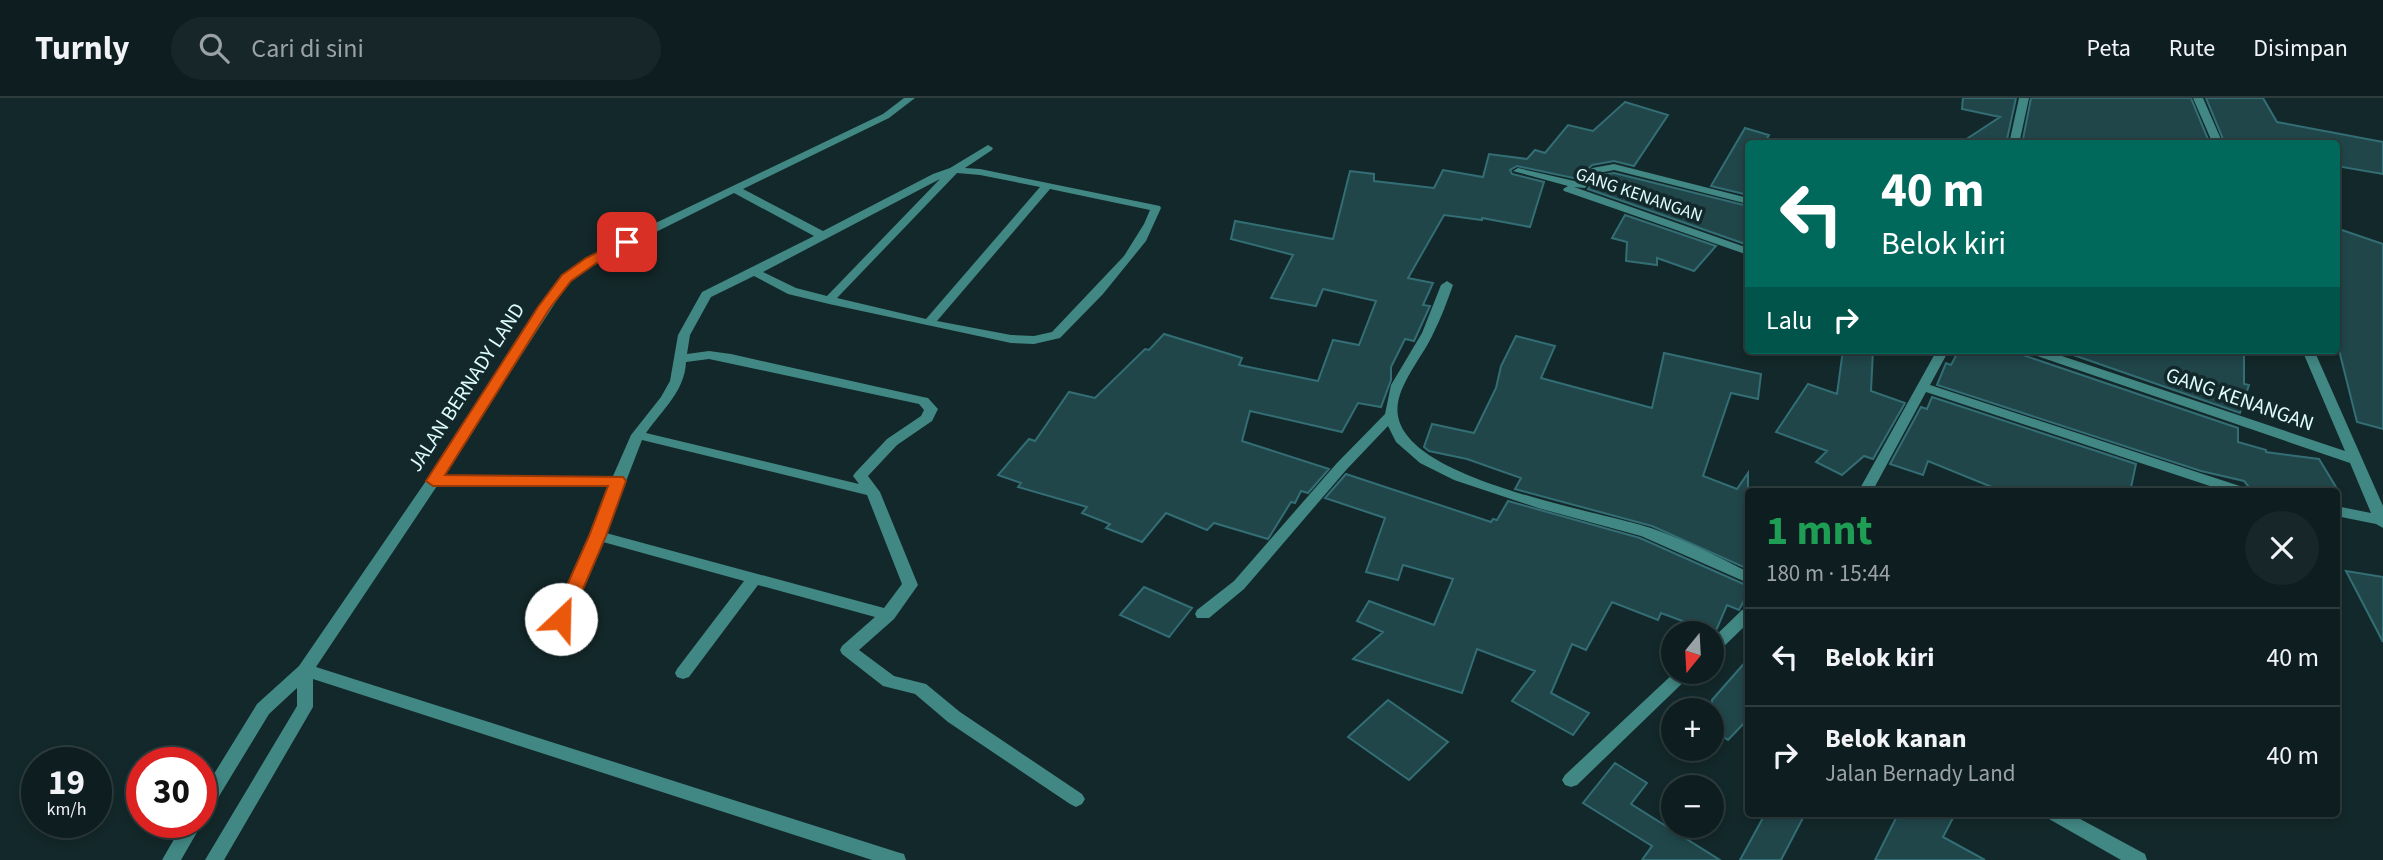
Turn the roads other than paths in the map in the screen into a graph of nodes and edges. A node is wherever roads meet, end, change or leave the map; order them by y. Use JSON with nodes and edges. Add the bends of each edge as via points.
{"nodes":[{"id":1,"x":910,"y":98,"type":"edge"},
{"id":2,"x":2024,"y":98,"type":"edge"},
{"id":3,"x":2199,"y":98,"type":"edge"},
{"id":4,"x":2015,"y":140,"type":"edge"},
{"id":5,"x":2216,"y":140,"type":"edge"},
{"id":6,"x":988,"y":148,"type":"dead end"},
{"id":7,"x":954,"y":170,"type":"junction"},
{"id":8,"x":1046,"y":187,"type":"junction"},
{"id":9,"x":733,"y":188,"type":"junction"},
{"id":10,"x":1745,"y":200,"type":"edge"},
{"id":11,"x":823,"y":236,"type":"junction"},
{"id":12,"x":1745,"y":251,"type":"edge"},
{"id":13,"x":754,"y":272,"type":"junction"},
{"id":14,"x":1447,"y":285,"type":"dead end"},
{"id":15,"x":829,"y":300,"type":"junction"},
{"id":16,"x":929,"y":323,"type":"junction"},
{"id":17,"x":1941,"y":354,"type":"edge"},
{"id":18,"x":2044,"y":354,"type":"edge"},
{"id":19,"x":2310,"y":354,"type":"edge"},
{"id":20,"x":680,"y":359,"type":"junction"},
{"id":21,"x":1923,"y":387,"type":"junction"},
{"id":22,"x":1391,"y":415,"type":"junction"},
{"id":23,"x":638,"y":435,"type":"junction"},
{"id":24,"x":2356,"y":460,"type":"junction"},
{"id":25,"x":433,"y":481,"type":"junction"},
{"id":26,"x":618,"y":481,"type":"junction"},
{"id":27,"x":1867,"y":488,"type":"edge"},
{"id":28,"x":2232,"y":488,"type":"edge"},
{"id":29,"x":873,"y":492,"type":"junction"},
{"id":30,"x":2340,"y":512,"type":"edge"},
{"id":31,"x":2382,"y":521,"type":"edge"},
{"id":32,"x":598,"y":536,"type":"junction"},
{"id":33,"x":1745,"y":576,"type":"edge"},
{"id":34,"x":754,"y":579,"type":"junction"},
{"id":35,"x":1203,"y":614,"type":"dead end"},
{"id":36,"x":888,"y":615,"type":"junction"},
{"id":37,"x":1745,"y":621,"type":"edge"},
{"id":38,"x":1724,"y":639,"type":"edge"},
{"id":39,"x":552,"y":640,"type":"dead end"},
{"id":40,"x":305,"y":670,"type":"junction"},
{"id":41,"x":683,"y":673,"type":"dead end"},
{"id":42,"x":1673,"y":684,"type":"edge"},
{"id":43,"x":1571,"y":780,"type":"dead end"},
{"id":44,"x":217,"y":785,"type":"edge"},
{"id":45,"x":1076,"y":799,"type":"dead end"},
{"id":46,"x":2060,"y":817,"type":"edge"},
{"id":47,"x":184,"y":838,"type":"edge"},
{"id":48,"x":171,"y":860,"type":"edge"},
{"id":49,"x":214,"y":860,"type":"edge"},
{"id":50,"x":897,"y":860,"type":"edge"},
{"id":51,"x":2138,"y":860,"type":"edge"}],
"edges":[{"from":1,"to":9,"type":"street","name":"JALAN BERNADY LAND","via":[[886,116]]},
{"from":2,"to":4,"type":"street"},
{"from":3,"to":5,"type":"street"},
{"from":6,"to":7,"type":"street"},
{"from":7,"to":8,"type":"street"},
{"from":7,"to":11,"type":"street"},
{"from":7,"to":15,"type":"street"},
{"from":8,"to":16,"type":"street"},
{"from":8,"to":16,"type":"street","via":[[1156,208],[1152,222],[1111,278],[1056,335],[1012,339]]},
{"from":9,"to":11,"type":"street"},
{"from":9,"to":25,"type":"street","name":"JALAN BERNADY LAND","via":[[590,261],[566,278]]},
{"from":10,"to":12,"type":"street","name":"GANG KENANGAN","via":[[1614,167],[1596,170],[1581,186],[1518,171]]},
{"from":11,"to":13,"type":"street"},
{"from":13,"to":15,"type":"street","via":[[792,291]]},
{"from":13,"to":20,"type":"street","via":[[706,295],[684,335]]},
{"from":14,"to":22,"type":"street","via":[[1426,338],[1404,371]]},
{"from":15,"to":16,"type":"street"},
{"from":17,"to":21,"type":"street"},
{"from":18,"to":24,"type":"street","name":"GANG KENANGAN"},
{"from":19,"to":24,"type":"street"},
{"from":20,"to":23,"type":"street","via":[[681,372],[674,387]]},
{"from":20,"to":29,"type":"street","via":[[731,358],[923,401],[931,409],[927,418],[892,442],[860,477]]},
{"from":21,"to":27,"type":"street"},
{"from":21,"to":28,"type":"street"},
{"from":22,"to":33,"type":"street","via":[[1395,435],[1417,456],[1477,484],[1646,533]]},
{"from":22,"to":35,"type":"street","via":[[1239,585]]},
{"from":23,"to":26,"type":"street"},
{"from":23,"to":29,"type":"street"},
{"from":24,"to":31,"type":"street"},
{"from":25,"to":26,"type":"street"},
{"from":25,"to":40,"type":"street","name":"JALAN BERNADY LAND"},
{"from":26,"to":32,"type":"street"},
{"from":29,"to":36,"type":"street","via":[[911,585]]},
{"from":30,"to":31,"type":"street"},
{"from":32,"to":34,"type":"street"},
{"from":32,"to":39,"type":"street"},
{"from":34,"to":36,"type":"street"},
{"from":34,"to":41,"type":"street"},
{"from":36,"to":45,"type":"street","via":[[848,650],[890,681],[920,689]]},
{"from":37,"to":38,"type":"street"},
{"from":40,"to":44,"type":"street","name":"JALAN BERNADY LAND","via":[[263,709]]},
{"from":40,"to":49,"type":"street","via":[[306,707]]},
{"from":40,"to":50,"type":"street"},
{"from":42,"to":43,"type":"street"},
{"from":46,"to":51,"type":"street"},
{"from":47,"to":48,"type":"street"}]}
